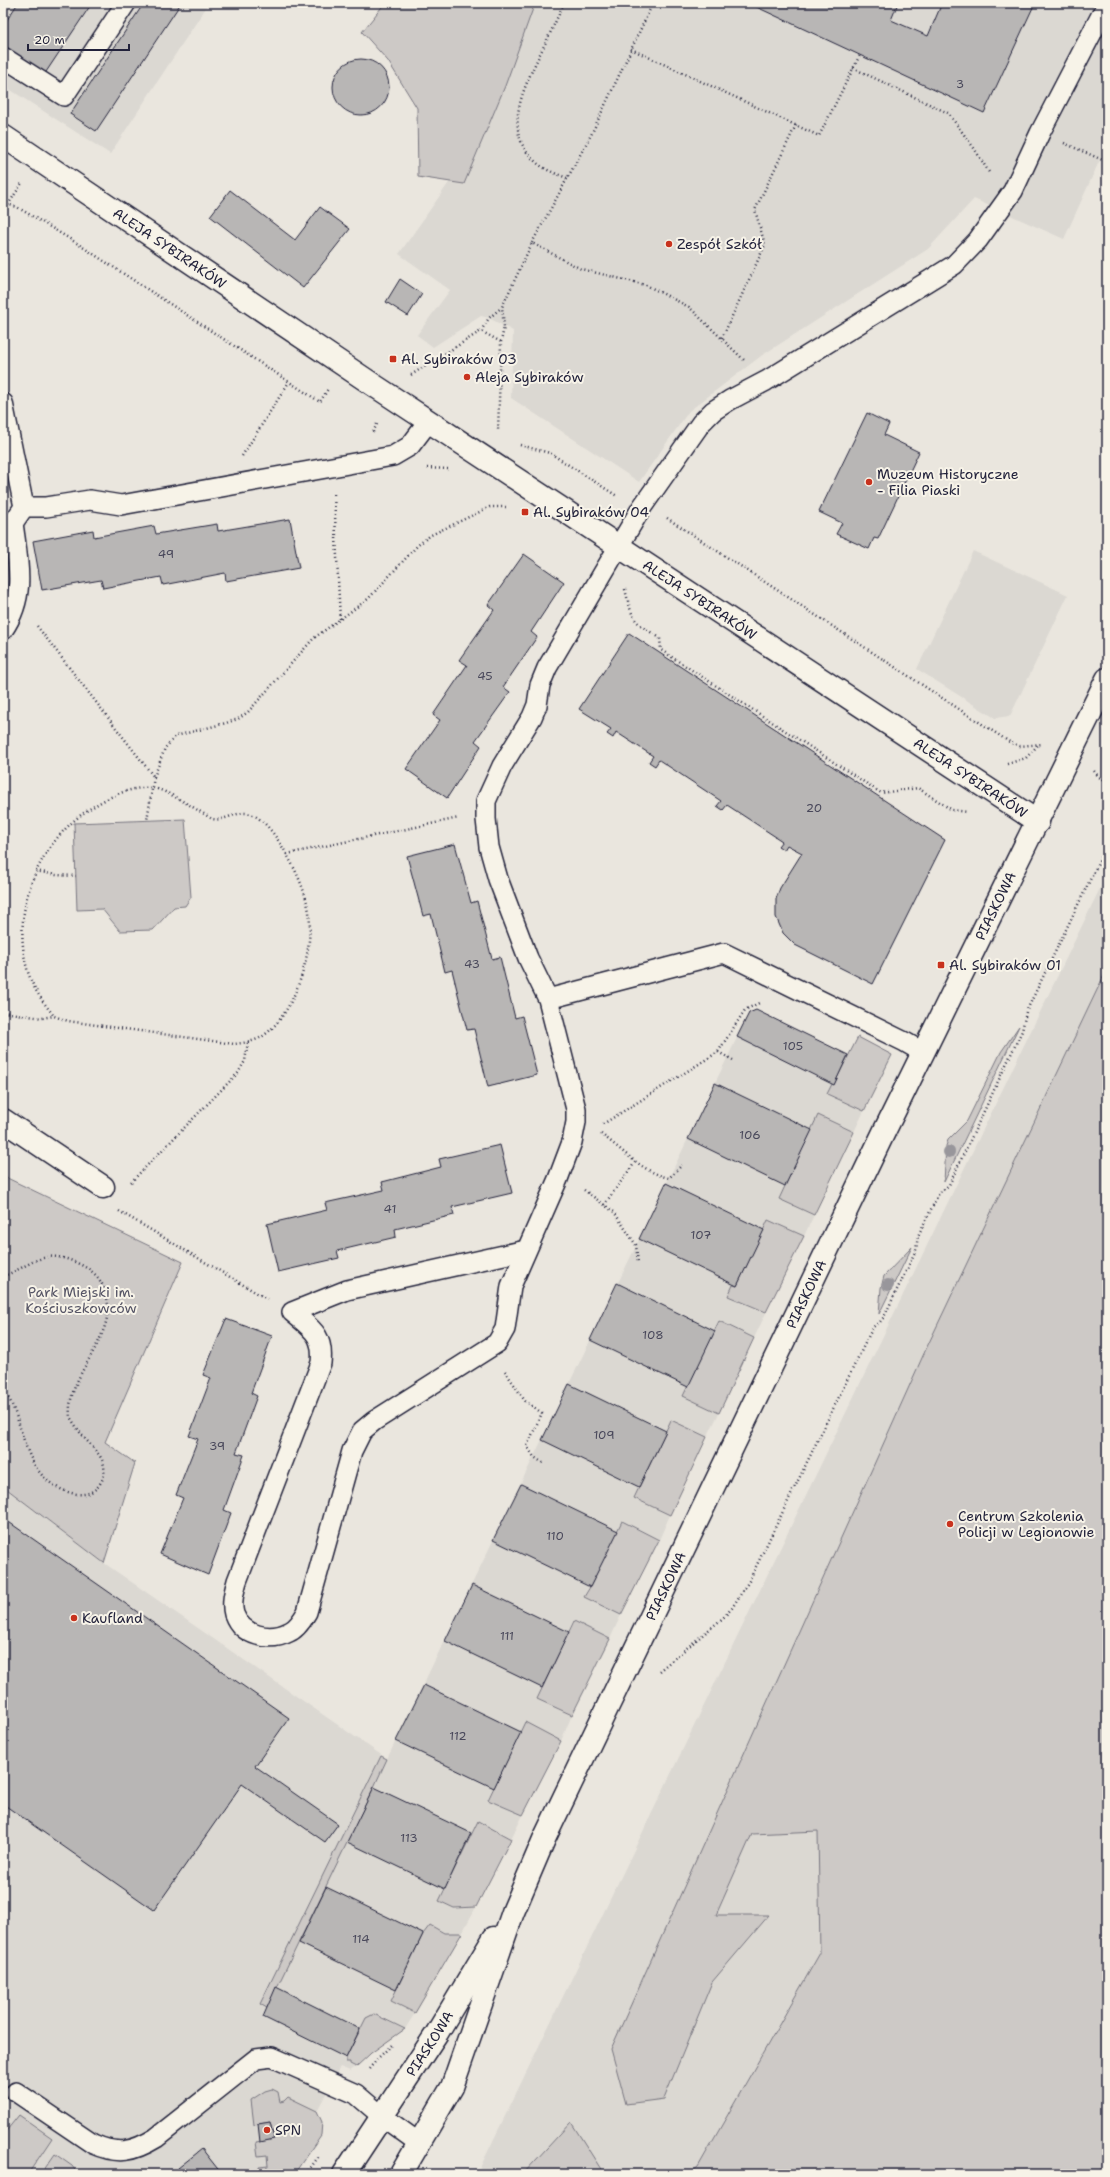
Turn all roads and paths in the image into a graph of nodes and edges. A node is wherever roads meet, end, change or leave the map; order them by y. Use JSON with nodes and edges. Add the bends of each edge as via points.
{"nodes":[{"id":1,"x":126,"y":3,"type":"edge"},
{"id":2,"x":564,"y":3,"type":"edge"},
{"id":3,"x":653,"y":3,"type":"edge"},
{"id":4,"x":1107,"y":4,"type":"edge"},
{"id":5,"x":631,"y":49,"type":"junction"},
{"id":6,"x":860,"y":55,"type":"dead end"},
{"id":7,"x":3,"y":57,"type":"edge"},
{"id":8,"x":853,"y":68,"type":"junction"},
{"id":9,"x":796,"y":125,"type":"junction"},
{"id":10,"x":1040,"y":132,"type":"junction"},
{"id":11,"x":3,"y":136,"type":"edge"},
{"id":12,"x":1107,"y":162,"type":"edge"},
{"id":13,"x":567,"y":178,"type":"junction"},
{"id":14,"x":994,"y":180,"type":"dead end"},
{"id":15,"x":3,"y":203,"type":"edge"},
{"id":16,"x":532,"y":243,"type":"junction"},
{"id":17,"x":502,"y":307,"type":"junction"},
{"id":18,"x":481,"y":331,"type":"junction"},
{"id":19,"x":722,"y":338,"type":"junction"},
{"id":20,"x":501,"y":342,"type":"junction"},
{"id":21,"x":410,"y":376,"type":"dead end"},
{"id":22,"x":766,"y":381,"type":"junction"},
{"id":23,"x":289,"y":382,"type":"junction"},
{"id":24,"x":329,"y":387,"type":"dead end"},
{"id":25,"x":3,"y":403,"type":"edge"},
{"id":26,"x":382,"y":416,"type":"dead end"},
{"id":27,"x":429,"y":421,"type":"junction"},
{"id":28,"x":497,"y":436,"type":"dead end"},
{"id":29,"x":512,"y":443,"type":"dead end"},
{"id":30,"x":393,"y":456,"type":"junction"},
{"id":31,"x":332,"y":465,"type":"junction"},
{"id":32,"x":452,"y":469,"type":"dead end"},
{"id":33,"x":234,"y":484,"type":"junction"},
{"id":34,"x":623,"y":500,"type":"dead end"},
{"id":35,"x":24,"y":507,"type":"junction"},
{"id":36,"x":508,"y":508,"type":"dead end"},
{"id":37,"x":664,"y":517,"type":"dead end"},
{"id":38,"x":8,"y":524,"type":"edge"},
{"id":39,"x":618,"y":546,"type":"junction"},
{"id":40,"x":605,"y":571,"type":"junction"},
{"id":41,"x":9,"y":601,"type":"edge"},
{"id":42,"x":340,"y":620,"type":"junction"},
{"id":43,"x":3,"y":630,"type":"edge"},
{"id":44,"x":1107,"y":679,"type":"edge"},
{"id":45,"x":1039,"y":744,"type":"junction"},
{"id":46,"x":1047,"y":747,"type":"dead end"},
{"id":47,"x":1006,"y":764,"type":"dead end"},
{"id":48,"x":154,"y":777,"type":"junction"},
{"id":49,"x":152,"y":787,"type":"junction"},
{"id":50,"x":972,"y":812,"type":"dead end"},
{"id":51,"x":486,"y":813,"type":"junction"},
{"id":52,"x":147,"y":820,"type":"dead end"},
{"id":53,"x":1038,"y":822,"type":"junction"},
{"id":54,"x":1107,"y":845,"type":"edge"},
{"id":55,"x":287,"y":854,"type":"junction"},
{"id":56,"x":36,"y":870,"type":"junction"},
{"id":57,"x":76,"y":876,"type":"dead end"},
{"id":58,"x":791,"y":986,"type":"junction"},
{"id":59,"x":548,"y":998,"type":"junction"},
{"id":60,"x":3,"y":1012,"type":"edge"},
{"id":61,"x":54,"y":1016,"type":"junction"},
{"id":62,"x":248,"y":1042,"type":"junction"},
{"id":63,"x":718,"y":1052,"type":"junction"},
{"id":64,"x":924,"y":1053,"type":"junction"},
{"id":65,"x":733,"y":1060,"type":"dead end"},
{"id":66,"x":3,"y":1120,"type":"edge"},
{"id":67,"x":597,"y":1125,"type":"dead end"},
{"id":68,"x":596,"y":1130,"type":"dead end"},
{"id":69,"x":636,"y":1161,"type":"junction"},
{"id":70,"x":682,"y":1164,"type":"dead end"},
{"id":71,"x":107,"y":1195,"type":"junction"},
{"id":72,"x":526,"y":1250,"type":"junction"},
{"id":73,"x":638,"y":1263,"type":"dead end"},
{"id":74,"x":3,"y":1276,"type":"edge"},
{"id":75,"x":292,"y":1312,"type":"junction"},
{"id":76,"x":490,"y":1347,"type":"junction"},
{"id":77,"x":3,"y":1389,"type":"edge"},
{"id":78,"x":543,"y":1463,"type":"dead end"},
{"id":79,"x":656,"y":1673,"type":"dead end"},
{"id":80,"x":512,"y":1912,"type":"junction"},
{"id":81,"x":16,"y":2092,"type":"dead end"},
{"id":82,"x":383,"y":2117,"type":"junction"},
{"id":83,"x":419,"y":2143,"type":"junction"},
{"id":84,"x":344,"y":2174,"type":"edge"},
{"id":85,"x":401,"y":2174,"type":"edge"}],
"edges":[{"from":1,"to":7,"type":"lane","via":[[64,96]]},
{"from":2,"to":13,"type":"path","via":[[521,96],[517,120],[523,146],[530,156],[538,164]]},
{"from":3,"to":5,"type":"path"},
{"from":4,"to":10,"type":"lane"},
{"from":5,"to":9,"type":"path"},
{"from":5,"to":13,"type":"path"},
{"from":6,"to":8,"type":"path"},
{"from":8,"to":9,"type":"path","via":[[819,136]]},
{"from":8,"to":14,"type":"path","via":[[948,114]]},
{"from":9,"to":19,"type":"path","via":[[755,210],[765,245]]},
{"from":10,"to":12,"type":"path"},
{"from":10,"to":22,"type":"lane","via":[[1013,191],[997,216],[954,265]]},
{"from":11,"to":27,"type":"street","name":"ALEJA SYBIRAKÓW"},
{"from":13,"to":16,"type":"path"},
{"from":15,"to":23,"type":"path","via":[[17,207],[75,242]]},
{"from":16,"to":17,"type":"path"},
{"from":16,"to":19,"type":"path","via":[[581,269],[646,285],[689,307]]},
{"from":17,"to":18,"type":"path","via":[[489,318]]},
{"from":17,"to":20,"type":"path","via":[[504,327]]},
{"from":18,"to":20,"type":"path"},
{"from":18,"to":21,"type":"path"},
{"from":19,"to":22,"type":"path"},
{"from":20,"to":28,"type":"path"},
{"from":22,"to":39,"type":"lane","via":[[719,408],[701,423]]},
{"from":23,"to":24,"type":"path","via":[[320,402]]},
{"from":23,"to":33,"type":"path","via":[[243,453]]},
{"from":25,"to":35,"type":"lane"},
{"from":26,"to":30,"type":"path","via":[[372,435],[373,442]]},
{"from":27,"to":30,"type":"lane","via":[[410,446]]},
{"from":27,"to":39,"type":"street","name":"ALEJA SYBIRAKÓW"},
{"from":29,"to":34,"type":"path","via":[[550,452]]},
{"from":30,"to":31,"type":"lane"},
{"from":30,"to":32,"type":"path","via":[[407,468]]},
{"from":31,"to":33,"type":"lane"},
{"from":31,"to":42,"type":"path"},
{"from":33,"to":35,"type":"lane","via":[[121,505],[90,500],[46,507]]},
{"from":35,"to":38,"type":"lane"},
{"from":36,"to":42,"type":"path","via":[[490,507],[431,535],[368,599]]},
{"from":37,"to":45,"type":"path","via":[[1010,743],[1020,746]]},
{"from":38,"to":41,"type":"lane","via":[[20,583]]},
{"from":39,"to":40,"type":"lane"},
{"from":39,"to":53,"type":"street","name":"ALEJA SYBIRAKÓW"},
{"from":40,"to":50,"type":"path","via":[[624,584],[636,623],[660,638],[661,650],[881,794],[918,788],[952,810]]},
{"from":40,"to":51,"type":"lane","via":[[547,668],[532,717],[502,766],[486,801]]},
{"from":41,"to":43,"type":"lane","via":[[9,621]]},
{"from":41,"to":48,"type":"path","via":[[40,629]]},
{"from":42,"to":48,"type":"path","via":[[314,638],[248,712],[238,719],[186,733],[169,742],[164,748]]},
{"from":44,"to":53,"type":"street","name":"PIASKOWA"},
{"from":45,"to":46,"type":"path"},
{"from":45,"to":47,"type":"path","via":[[1026,758]]},
{"from":48,"to":49,"type":"path"},
{"from":49,"to":52,"type":"path"},
{"from":49,"to":55,"type":"path","via":[[212,819],[228,819],[236,813],[243,812],[255,816],[274,833]]},
{"from":49,"to":56,"type":"path","via":[[119,794],[84,811],[55,839]]},
{"from":51,"to":55,"type":"path"},
{"from":51,"to":59,"type":"lane","via":[[489,847],[498,879],[528,958]]},
{"from":53,"to":64,"type":"street","name":"PIASKOWA"},
{"from":54,"to":79,"type":"path","via":[[1026,1012],[1022,1031],[952,1178],[946,1188],[939,1193],[918,1236],[916,1250],[884,1317],[873,1327],[749,1582],[722,1618]]},
{"from":55,"to":62,"type":"path","via":[[303,887],[309,913],[307,958],[299,984],[286,1010],[263,1036]]},
{"from":56,"to":57,"type":"path"},
{"from":56,"to":61,"type":"path","via":[[24,911],[24,953],[33,985]]},
{"from":58,"to":59,"type":"lane","via":[[724,953]]},
{"from":58,"to":63,"type":"path","via":[[745,1010]]},
{"from":58,"to":64,"type":"lane"},
{"from":59,"to":72,"type":"lane","via":[[576,1109],[576,1122],[572,1142],[558,1179]]},
{"from":60,"to":61,"type":"path","via":[[42,1018]]},
{"from":61,"to":62,"type":"path","via":[[68,1021],[234,1044]]},
{"from":62,"to":71,"type":"path","via":[[245,1061],[238,1074]]},
{"from":63,"to":65,"type":"path"},
{"from":63,"to":67,"type":"path"},
{"from":64,"to":80,"type":"street","name":"PIASKOWA","via":[[594,1734]]},
{"from":66,"to":71,"type":"street"},
{"from":68,"to":69,"type":"path"},
{"from":69,"to":70,"type":"path","via":[[644,1169],[669,1178]]},
{"from":69,"to":73,"type":"path","via":[[604,1205],[614,1212],[636,1245]]},
{"from":71,"to":75,"type":"path","via":[[115,1208],[284,1310]]},
{"from":72,"to":75,"type":"lane","via":[[347,1290]]},
{"from":72,"to":76,"type":"lane","via":[[511,1286],[504,1329],[497,1343]]},
{"from":74,"to":77,"type":"path","via":[[34,1261],[49,1257],[76,1262],[90,1270],[100,1280],[106,1292],[106,1325],[84,1367],[69,1408],[70,1417],[102,1461],[105,1470],[99,1487],[91,1492],[77,1494],[48,1481],[28,1454],[17,1415]]},
{"from":75,"to":76,"type":"lane","via":[[317,1333],[323,1350],[321,1363],[233,1596],[232,1604],[237,1619],[252,1633],[262,1637],[278,1637],[290,1632],[307,1612],[352,1451],[362,1431]]},
{"from":76,"to":78,"type":"path","via":[[525,1401],[542,1413],[526,1446],[534,1457]]},
{"from":80,"to":82,"type":"street","name":"PIASKOWA","via":[[492,1940],[438,2033]]},
{"from":80,"to":83,"type":"street","name":"PIASKOWA","via":[[452,2087]]},
{"from":81,"to":82,"type":"lane","via":[[92,2144],[126,2152],[156,2138],[256,2058],[272,2057],[356,2094]]},
{"from":82,"to":83,"type":"lane"},
{"from":82,"to":84,"type":"street","name":"PIASKOWA"},
{"from":83,"to":85,"type":"street","name":"PIASKOWA"}]}
